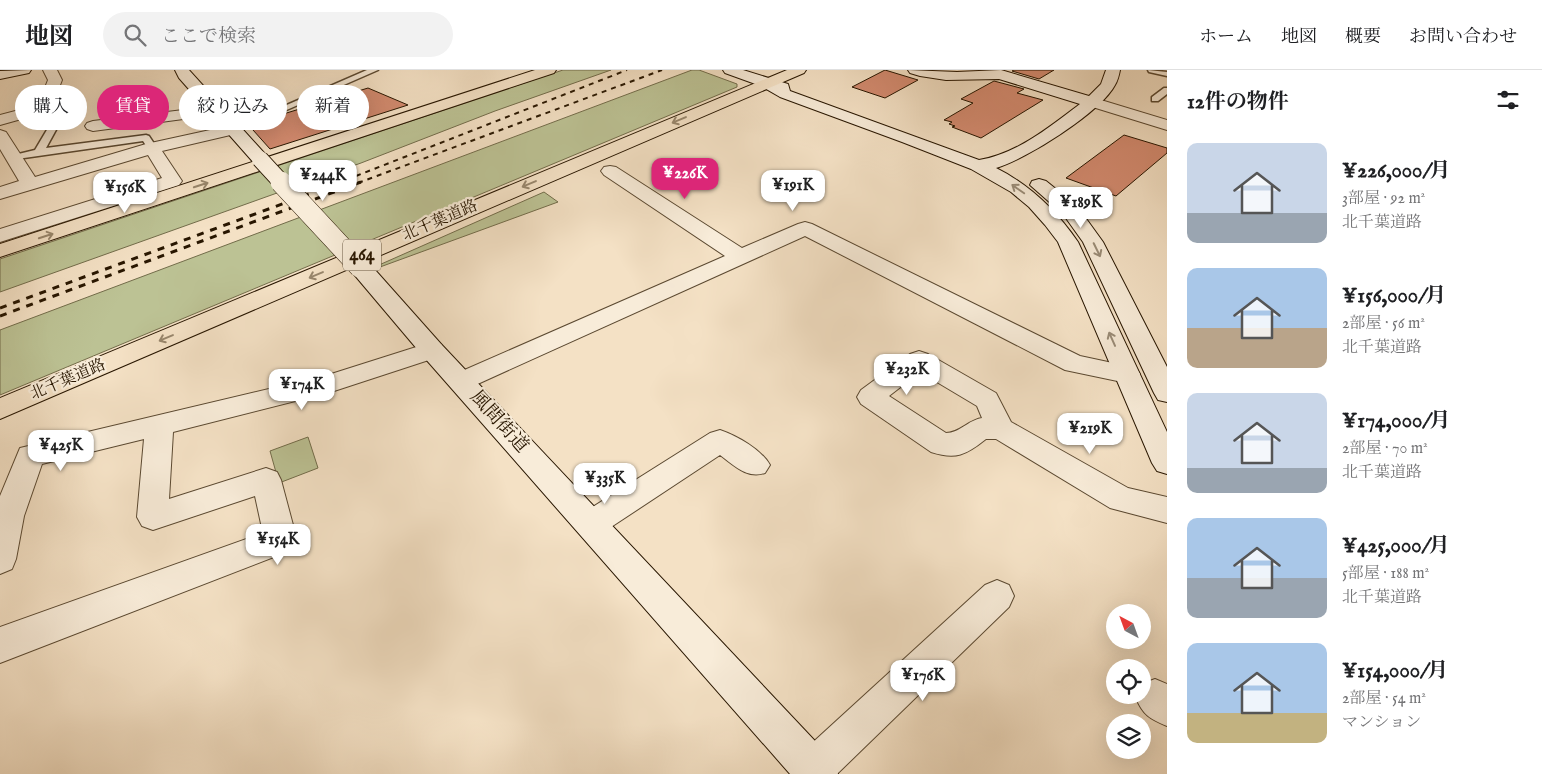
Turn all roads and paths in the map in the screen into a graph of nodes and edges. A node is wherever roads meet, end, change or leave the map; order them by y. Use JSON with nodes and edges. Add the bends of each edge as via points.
{"nodes":[{"id":1,"x":24,"y":70,"type":"edge"},
{"id":2,"x":50,"y":70,"type":"edge"},
{"id":3,"x":182,"y":70,"type":"edge"},
{"id":4,"x":374,"y":70,"type":"edge"},
{"id":5,"x":549,"y":70,"type":"edge"},
{"id":6,"x":730,"y":70,"type":"edge"},
{"id":7,"x":799,"y":70,"type":"edge"},
{"id":8,"x":915,"y":70,"type":"edge"},
{"id":9,"x":1113,"y":70,"type":"edge"},
{"id":10,"x":1152,"y":70,"type":"edge"},
{"id":11,"x":995,"y":72,"type":"edge"},
{"id":12,"x":1167,"y":74,"type":"edge"},
{"id":13,"x":0,"y":75,"type":"edge"},
{"id":14,"x":761,"y":82,"type":"junction"},
{"id":15,"x":53,"y":85,"type":"edge"},
{"id":16,"x":194,"y":85,"type":"edge"},
{"id":17,"x":1167,"y":90,"type":"edge"},
{"id":18,"x":1155,"y":99,"type":"dead end"},
{"id":19,"x":1092,"y":102,"type":"junction"},
{"id":20,"x":287,"y":107,"type":"edge"},
{"id":21,"x":15,"y":116,"type":"edge"},
{"id":22,"x":179,"y":116,"type":"edge"},
{"id":23,"x":0,"y":120,"type":"edge"},
{"id":24,"x":1167,"y":125,"type":"edge"},
{"id":25,"x":93,"y":126,"type":"dead end"},
{"id":26,"x":52,"y":130,"type":"edge"},
{"id":27,"x":233,"y":130,"type":"joint"},
{"id":28,"x":0,"y":135,"type":"edge"},
{"id":29,"x":152,"y":148,"type":"junction"},
{"id":30,"x":39,"y":152,"type":"junction"},
{"id":31,"x":13,"y":158,"type":"junction"},
{"id":32,"x":1002,"y":161,"type":"junction"},
{"id":33,"x":980,"y":165,"type":"junction"},
{"id":34,"x":610,"y":171,"type":"dead end"},
{"id":35,"x":30,"y":184,"type":"junction"},
{"id":36,"x":0,"y":193,"type":"edge"},
{"id":37,"x":0,"y":236,"type":"edge"},
{"id":38,"x":0,"y":252,"type":"edge"},
{"id":39,"x":741,"y":257,"type":"junction"},
{"id":40,"x":432,"y":350,"type":"junction"},
{"id":41,"x":1127,"y":374,"type":"junction"},
{"id":42,"x":462,"y":381,"type":"junction"},
{"id":43,"x":1167,"y":393,"type":"edge"},
{"id":44,"x":0,"y":409,"type":"edge"},
{"id":45,"x":159,"y":426,"type":"junction"},
{"id":46,"x":1001,"y":429,"type":"dead end"},
{"id":47,"x":1167,"y":463,"type":"edge"},
{"id":48,"x":755,"y":465,"type":"dead end"},
{"id":49,"x":1167,"y":510,"type":"edge"},
{"id":50,"x":591,"y":524,"type":"junction"},
{"id":51,"x":0,"y":559,"type":"edge"},
{"id":52,"x":996,"y":596,"type":"dead end"},
{"id":53,"x":0,"y":645,"type":"edge"},
{"id":54,"x":815,"y":771,"type":"edge"}],
"edges":[{"from":1,"to":13,"type":"street"},
{"from":2,"to":15,"type":"street","via":[[55,80]]},
{"from":3,"to":16,"type":"street","name":"風間街道"},
{"from":4,"to":20,"type":"lane"},
{"from":38,"to":5,"type":"highway","one_way":true},
{"from":6,"to":14,"type":"street"},
{"from":7,"to":14,"type":"highway","name":"北千葉道路","number":"464"},
{"from":8,"to":11,"type":"street","via":[[957,76]]},
{"from":9,"to":19,"type":"street","via":[[1108,84]]},
{"from":10,"to":12,"type":"lane"},
{"from":11,"to":19,"type":"street"},
{"from":14,"to":32,"type":"street","via":[[794,90]]},
{"from":14,"to":33,"type":"street","via":[[785,94]]},
{"from":14,"to":44,"type":"highway","name":"北千葉道路","number":"464","one_way":true},
{"from":17,"to":18,"type":"lane"},
{"from":19,"to":24,"type":"street"},
{"from":19,"to":32,"type":"street","via":[[1026,149]]},
{"from":21,"to":23,"type":"street"},
{"from":22,"to":25,"type":"street"},
{"from":26,"to":30,"type":"lane"},
{"from":27,"to":29,"type":"street"},
{"from":27,"to":40,"type":"street","name":"風間街道","bridge":true},
{"from":28,"to":31,"type":"street"},
{"from":29,"to":30,"type":"lane","via":[[146,138]]},
{"from":29,"to":35,"type":"street"},
{"from":29,"to":37,"type":"street","via":[[173,180]]},
{"from":30,"to":31,"type":"lane"},
{"from":31,"to":35,"type":"street"},
{"from":32,"to":33,"type":"street"},
{"from":32,"to":43,"type":"street","one_way":true,"via":[[1046,190],[1070,210],[1085,229]]},
{"from":41,"to":33,"type":"street","one_way":true,"via":[[1060,229],[1026,194]]},
{"from":34,"to":39,"type":"street"},
{"from":35,"to":36,"type":"street"},
{"from":39,"to":41,"type":"street","via":[[805,228],[1074,364]]},
{"from":39,"to":42,"type":"street"},
{"from":40,"to":42,"type":"street","name":"風間街道"},
{"from":40,"to":45,"type":"street","via":[[330,383]]},
{"from":41,"to":47,"type":"street"},
{"from":42,"to":50,"type":"street","name":"風間街道"},
{"from":45,"to":51,"type":"street","via":[[30,456],[8,516]]},
{"from":45,"to":53,"type":"street","via":[[153,517],[266,480],[281,540]]},
{"from":46,"to":49,"type":"street","via":[[1121,499]]},
{"from":48,"to":50,"type":"street","via":[[720,441]]},
{"from":50,"to":54,"type":"street","name":"風間街道"},
{"from":52,"to":54,"type":"street"}]}
